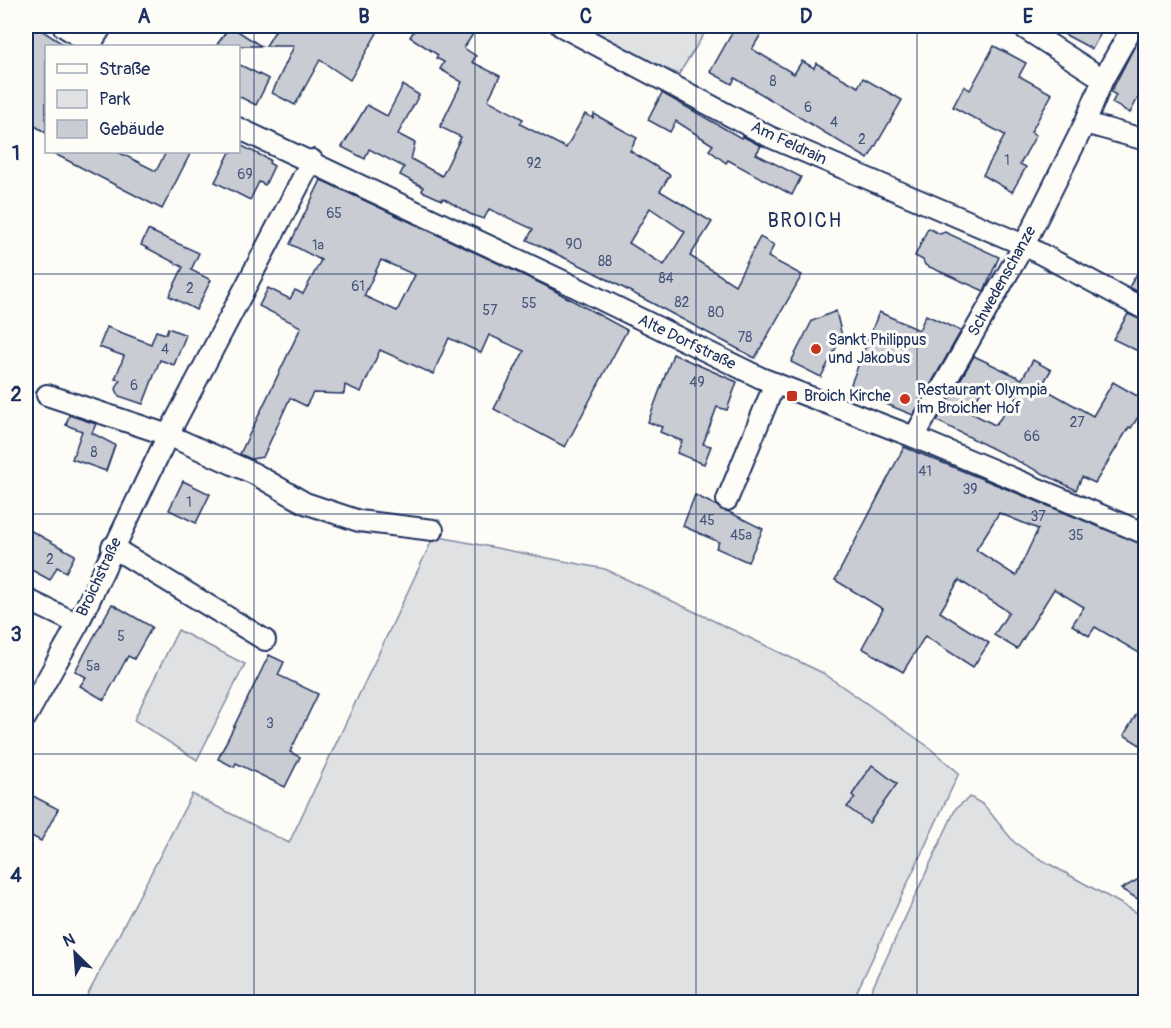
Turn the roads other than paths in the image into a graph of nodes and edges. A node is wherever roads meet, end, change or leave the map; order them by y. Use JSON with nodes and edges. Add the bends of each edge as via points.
{"nodes":[{"id":1,"x":63,"y":26,"type":"edge"},
{"id":2,"x":102,"y":26,"type":"edge"},
{"id":3,"x":561,"y":26,"type":"edge"},
{"id":4,"x":1021,"y":26,"type":"edge"},
{"id":5,"x":1133,"y":26,"type":"edge"},
{"id":6,"x":90,"y":45,"type":"edge"},
{"id":7,"x":92,"y":45,"type":"edge"},
{"id":8,"x":1103,"y":79,"type":"junction"},
{"id":9,"x":1084,"y":123,"type":"junction"},
{"id":10,"x":240,"y":129,"type":"edge"},
{"id":11,"x":1146,"y":140,"type":"edge"},
{"id":12,"x":312,"y":160,"type":"junction"},
{"id":13,"x":1024,"y":245,"type":"junction"},
{"id":14,"x":1146,"y":310,"type":"edge"},
{"id":15,"x":775,"y":383,"type":"junction"},
{"id":16,"x":47,"y":395,"type":"dead end"},
{"id":17,"x":168,"y":435,"type":"junction"},
{"id":18,"x":914,"y":437,"type":"junction"},
{"id":19,"x":727,"y":500,"type":"dead end"},
{"id":20,"x":433,"y":530,"type":"dead end"},
{"id":21,"x":1146,"y":534,"type":"edge"},
{"id":22,"x":112,"y":547,"type":"junction"},
{"id":23,"x":26,"y":599,"type":"edge"},
{"id":24,"x":78,"y":624,"type":"junction"},
{"id":25,"x":265,"y":640,"type":"dead end"},
{"id":26,"x":26,"y":717,"type":"edge"}],
"edges":[{"from":1,"to":6,"type":"street"},
{"from":2,"to":7,"type":"street"},
{"from":3,"to":13,"type":"street","name":"Am Feldrain","via":[[770,137]]},
{"from":4,"to":8,"type":"street"},
{"from":5,"to":8,"type":"street","name":"Schwedenschanze"},
{"from":8,"to":9,"type":"street","name":"Schwedenschanze"},
{"from":9,"to":11,"type":"street"},
{"from":9,"to":13,"type":"street","name":"Schwedenschanze"},
{"from":10,"to":12,"type":"street","name":"Alte Dorfstraße"},
{"from":12,"to":15,"type":"street","name":"Alte Dorfstraße"},
{"from":12,"to":17,"type":"street","name":"Broichstraße"},
{"from":13,"to":14,"type":"street","name":"Am Feldrain"},
{"from":13,"to":18,"type":"street","name":"Schwedenschanze"},
{"from":15,"to":18,"type":"street","name":"Alte Dorfstraße"},
{"from":15,"to":19,"type":"street"},
{"from":16,"to":17,"type":"street"},
{"from":17,"to":20,"type":"street","via":[[255,474],[305,503],[359,521]]},
{"from":17,"to":22,"type":"street","name":"Broichstraße"},
{"from":18,"to":21,"type":"street","name":"Alte Dorfstraße"},
{"from":22,"to":24,"type":"street","name":"Broichstraße"},
{"from":22,"to":25,"type":"street"},
{"from":23,"to":24,"type":"street"},
{"from":24,"to":26,"type":"street","name":"Broichstraße"}]}
